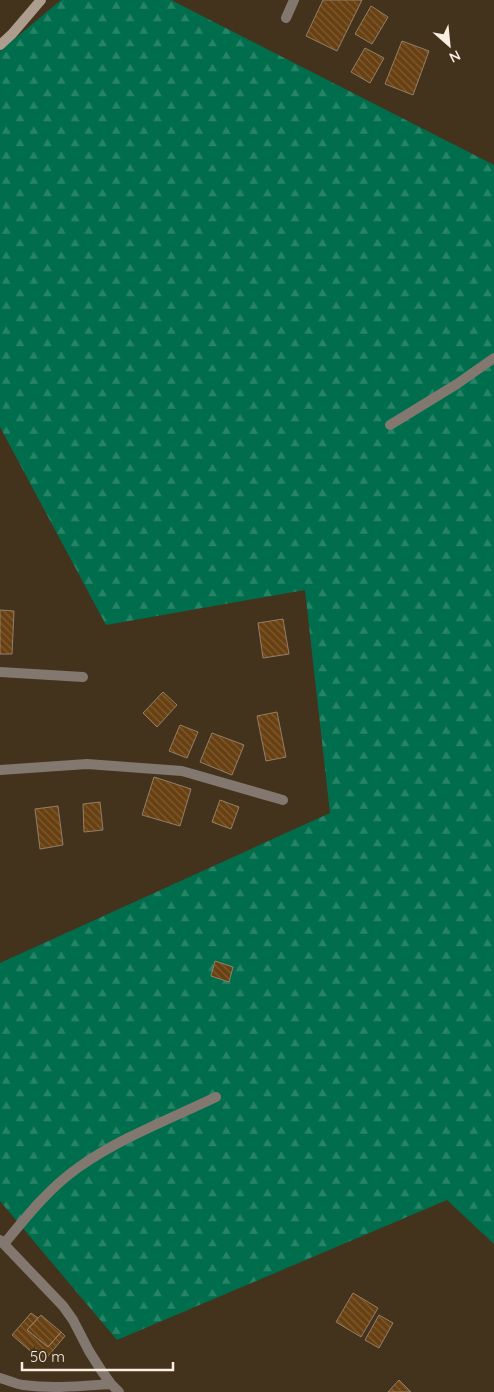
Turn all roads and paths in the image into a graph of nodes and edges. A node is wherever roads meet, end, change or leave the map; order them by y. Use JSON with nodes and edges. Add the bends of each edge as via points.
{"nodes":[{"id":1,"x":41,"y":0,"type":"edge"},
{"id":2,"x":294,"y":0,"type":"edge"},
{"id":3,"x":286,"y":18,"type":"dead end"},
{"id":4,"x":0,"y":45,"type":"edge"},
{"id":5,"x":494,"y":358,"type":"edge"},
{"id":6,"x":390,"y":425,"type":"dead end"},
{"id":7,"x":0,"y":672,"type":"edge"},
{"id":8,"x":83,"y":677,"type":"dead end"},
{"id":9,"x":0,"y":770,"type":"edge"},
{"id":10,"x":283,"y":800,"type":"dead end"},
{"id":11,"x":216,"y":1097,"type":"dead end"},
{"id":12,"x":2,"y":1242,"type":"edge"},
{"id":13,"x":0,"y":1378,"type":"edge"},
{"id":14,"x":111,"y":1384,"type":"junction"},
{"id":15,"x":119,"y":1392,"type":"edge"}],
"edges":[{"from":1,"to":4,"type":"main road"},
{"from":2,"to":3,"type":"street"},
{"from":5,"to":6,"type":"street"},
{"from":7,"to":8,"type":"street"},
{"from":9,"to":10,"type":"street","via":[[88,764],[182,771]]},
{"from":11,"to":12,"type":"street","via":[[125,1140],[77,1168],[37,1203]]},
{"from":12,"to":14,"type":"street","via":[[63,1306]]},
{"from":13,"to":14,"type":"street","via":[[21,1384],[64,1388]]},
{"from":14,"to":15,"type":"street"}]}
